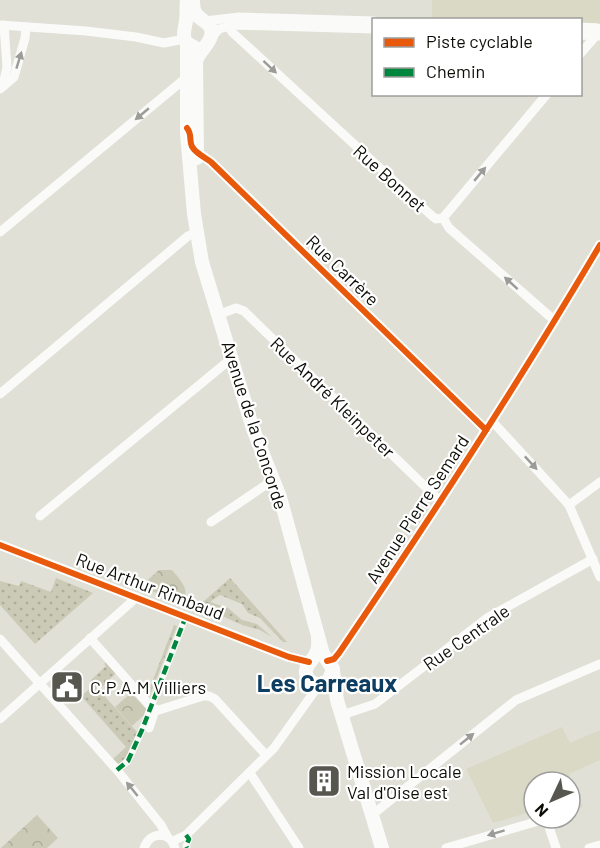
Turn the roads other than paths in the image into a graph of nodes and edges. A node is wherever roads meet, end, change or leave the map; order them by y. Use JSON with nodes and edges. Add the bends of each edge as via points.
{"nodes":[{"id":1,"x":187,"y":0,"type":"edge"},
{"id":2,"x":193,"y":0,"type":"edge"},
{"id":3,"x":203,"y":20,"type":"junction"},
{"id":4,"x":372,"y":21,"type":"edge"},
{"id":5,"x":2,"y":25,"type":"edge"},
{"id":6,"x":229,"y":26,"type":"junction"},
{"id":7,"x":26,"y":27,"type":"junction"},
{"id":8,"x":582,"y":28,"type":"edge"},
{"id":9,"x":372,"y":29,"type":"edge"},
{"id":10,"x":597,"y":32,"type":"edge"},
{"id":11,"x":185,"y":34,"type":"junction"},
{"id":12,"x":582,"y":36,"type":"edge"},
{"id":13,"x":209,"y":40,"type":"junction"},
{"id":14,"x":582,"y":51,"type":"edge"},
{"id":15,"x":187,"y":77,"type":"junction"},
{"id":16,"x":1,"y":88,"type":"edge"},
{"id":17,"x":545,"y":96,"type":"edge"},
{"id":18,"x":187,"y":128,"type":"junction"},
{"id":19,"x":197,"y":152,"type":"junction"},
{"id":20,"x":195,"y":214,"type":"junction"},
{"id":21,"x":443,"y":219,"type":"junction"},
{"id":22,"x":0,"y":232,"type":"edge"},
{"id":23,"x":197,"y":232,"type":"junction"},
{"id":24,"x":600,"y":245,"type":"edge"},
{"id":25,"x":218,"y":315,"type":"junction"},
{"id":26,"x":555,"y":321,"type":"junction"},
{"id":27,"x":232,"y":358,"type":"junction"},
{"id":28,"x":0,"y":394,"type":"edge"},
{"id":29,"x":489,"y":426,"type":"junction"},
{"id":30,"x":273,"y":480,"type":"junction"},
{"id":31,"x":600,"y":482,"type":"edge"},
{"id":32,"x":441,"y":502,"type":"junction"},
{"id":33,"x":569,"y":505,"type":"junction"},
{"id":34,"x":40,"y":516,"type":"dead end"},
{"id":35,"x":212,"y":522,"type":"dead end"},
{"id":36,"x":0,"y":545,"type":"edge"},
{"id":37,"x":593,"y":559,"type":"junction"},
{"id":38,"x":600,"y":577,"type":"edge"},
{"id":39,"x":137,"y":597,"type":"junction"},
{"id":40,"x":186,"y":616,"type":"junction"},
{"id":41,"x":318,"y":636,"type":"junction"},
{"id":42,"x":90,"y":638,"type":"junction"},
{"id":43,"x":0,"y":639,"type":"edge"},
{"id":44,"x":329,"y":664,"type":"junction"},
{"id":45,"x":600,"y":664,"type":"edge"},
{"id":46,"x":308,"y":669,"type":"junction"},
{"id":47,"x":40,"y":683,"type":"junction"},
{"id":48,"x":320,"y":685,"type":"junction"},
{"id":49,"x":337,"y":700,"type":"junction"},
{"id":50,"x":153,"y":708,"type":"junction"},
{"id":51,"x":342,"y":715,"type":"junction"},
{"id":52,"x":0,"y":719,"type":"edge"},
{"id":53,"x":148,"y":728,"type":"dead end"},
{"id":54,"x":266,"y":754,"type":"junction"},
{"id":55,"x":117,"y":770,"type":"junction"},
{"id":56,"x":250,"y":772,"type":"junction"},
{"id":57,"x":372,"y":815,"type":"junction"},
{"id":58,"x":186,"y":835,"type":"junction"},
{"id":59,"x":172,"y":842,"type":"edge"},
{"id":60,"x":600,"y":845,"type":"edge"},
{"id":61,"x":144,"y":848,"type":"edge"},
{"id":62,"x":187,"y":848,"type":"edge"},
{"id":63,"x":299,"y":848,"type":"edge"},
{"id":64,"x":382,"y":848,"type":"edge"},
{"id":65,"x":446,"y":848,"type":"edge"},
{"id":66,"x":556,"y":848,"type":"edge"},
{"id":67,"x":589,"y":848,"type":"edge"}],
"edges":[{"from":1,"to":11,"type":"main road","name":"Avenue de la Concorde"},
{"from":2,"to":3,"type":"main road","via":[[195,12]]},
{"from":3,"to":4,"type":"street","via":[[239,16]]},
{"from":3,"to":11,"type":"main road","via":[[193,19]]},
{"from":3,"to":13,"type":"main road","via":[[210,27]]},
{"from":5,"to":7,"type":"street"},
{"from":5,"to":16,"type":"street","via":[[7,68]]},
{"from":6,"to":9,"type":"street"},
{"from":6,"to":13,"type":"street","via":[[219,29]]},
{"from":6,"to":21,"type":"street","name":"Rue Bonnet","one_way":true,"via":[[431,215]]},
{"from":7,"to":11,"type":"street","via":[[164,43],[179,40]]},
{"from":16,"to":7,"type":"street","one_way":true,"via":[[14,77]]},
{"from":8,"to":10,"type":"street"},
{"from":10,"to":12,"type":"street"},
{"from":10,"to":14,"type":"street"},
{"from":11,"to":13,"type":"main road","via":[[196,47]]},
{"from":11,"to":15,"type":"main road","name":"Avenue de la Concorde"},
{"from":13,"to":19,"type":"main road","name":"Avenue de la Concorde","via":[[196,65]]},
{"from":15,"to":18,"type":"main road","name":"Avenue de la Concorde"},
{"from":15,"to":22,"type":"street","one_way":true},
{"from":21,"to":17,"type":"street","one_way":true},
{"from":18,"to":19,"type":"street","name":"Rue Carrère"},
{"from":18,"to":20,"type":"main road","name":"Avenue de la Concorde"},
{"from":19,"to":20,"type":"main road","name":"Avenue de la Concorde"},
{"from":19,"to":29,"type":"street","name":"Rue Carrère"},
{"from":20,"to":23,"type":"main road","name":"Avenue de la Concorde"},
{"from":26,"to":21,"type":"street","name":"Rue Bonnet","one_way":true},
{"from":23,"to":25,"type":"main road","name":"Avenue de la Concorde"},
{"from":23,"to":28,"type":"street"},
{"from":24,"to":26,"type":"street","name":"Avenue Pierre Semard"},
{"from":25,"to":27,"type":"main road","name":"Avenue de la Concorde"},
{"from":25,"to":32,"type":"street","name":"Rue André Kleinpeter","via":[[236,308],[244,311]]},
{"from":26,"to":29,"type":"street","name":"Avenue Pierre Semard"},
{"from":27,"to":30,"type":"main road","name":"Avenue de la Concorde"},
{"from":27,"to":34,"type":"street"},
{"from":29,"to":32,"type":"street","name":"Avenue Pierre Semard"},
{"from":29,"to":33,"type":"street","name":"Rue Carrère","one_way":true},
{"from":30,"to":35,"type":"street"},
{"from":30,"to":41,"type":"main road","name":"Avenue de la Concorde"},
{"from":31,"to":33,"type":"street"},
{"from":32,"to":44,"type":"street","name":"Avenue Pierre Semard"},
{"from":33,"to":37,"type":"street","name":"Rue Carrère"},
{"from":36,"to":39,"type":"street","name":"Rue Arthur Rimbaud"},
{"from":37,"to":38,"type":"street","name":"Rue Carrère"},
{"from":37,"to":51,"type":"street","name":"Rue Centrale","via":[[487,618],[375,704]]},
{"from":39,"to":40,"type":"street","name":"Rue Arthur Rimbaud"},
{"from":39,"to":42,"type":"street"},
{"from":40,"to":46,"type":"street","name":"Rue Arthur Rimbaud","via":[[289,657]]},
{"from":40,"to":50,"type":"street"},
{"from":41,"to":44,"type":"main road","name":"Avenue de la Concorde"},
{"from":41,"to":46,"type":"main road","via":[[317,652]]},
{"from":42,"to":47,"type":"street"},
{"from":42,"to":50,"type":"street"},
{"from":43,"to":47,"type":"street"},
{"from":44,"to":46,"type":"main road","via":[[318,658]]},
{"from":44,"to":48,"type":"main road","via":[[329,680]]},
{"from":44,"to":49,"type":"main road","name":"Avenue de la Concorde"},
{"from":57,"to":45,"type":"street","one_way":true,"via":[[516,700]]},
{"from":46,"to":48,"type":"main road","via":[[311,682]]},
{"from":46,"to":54,"type":"street","via":[[305,696]]},
{"from":47,"to":52,"type":"street"},
{"from":47,"to":55,"type":"street"},
{"from":48,"to":49,"type":"main road"},
{"from":48,"to":54,"type":"street"},
{"from":49,"to":51,"type":"main road"},
{"from":50,"to":53,"type":"street"},
{"from":50,"to":54,"type":"street","via":[[209,696]]},
{"from":50,"to":55,"type":"street","via":[[128,761]]},
{"from":51,"to":57,"type":"main road"},
{"from":54,"to":56,"type":"street"},
{"from":59,"to":55,"type":"street","one_way":true},
{"from":56,"to":58,"type":"street"},
{"from":56,"to":63,"type":"street"},
{"from":57,"to":64,"type":"main road"},
{"from":58,"to":59,"type":"street"},
{"from":58,"to":62,"type":"street"},
{"from":59,"to":61,"type":"street","via":[[160,834],[152,836]]},
{"from":60,"to":67,"type":"street"},
{"from":66,"to":65,"type":"street","one_way":true,"via":[[545,820]]}]}
